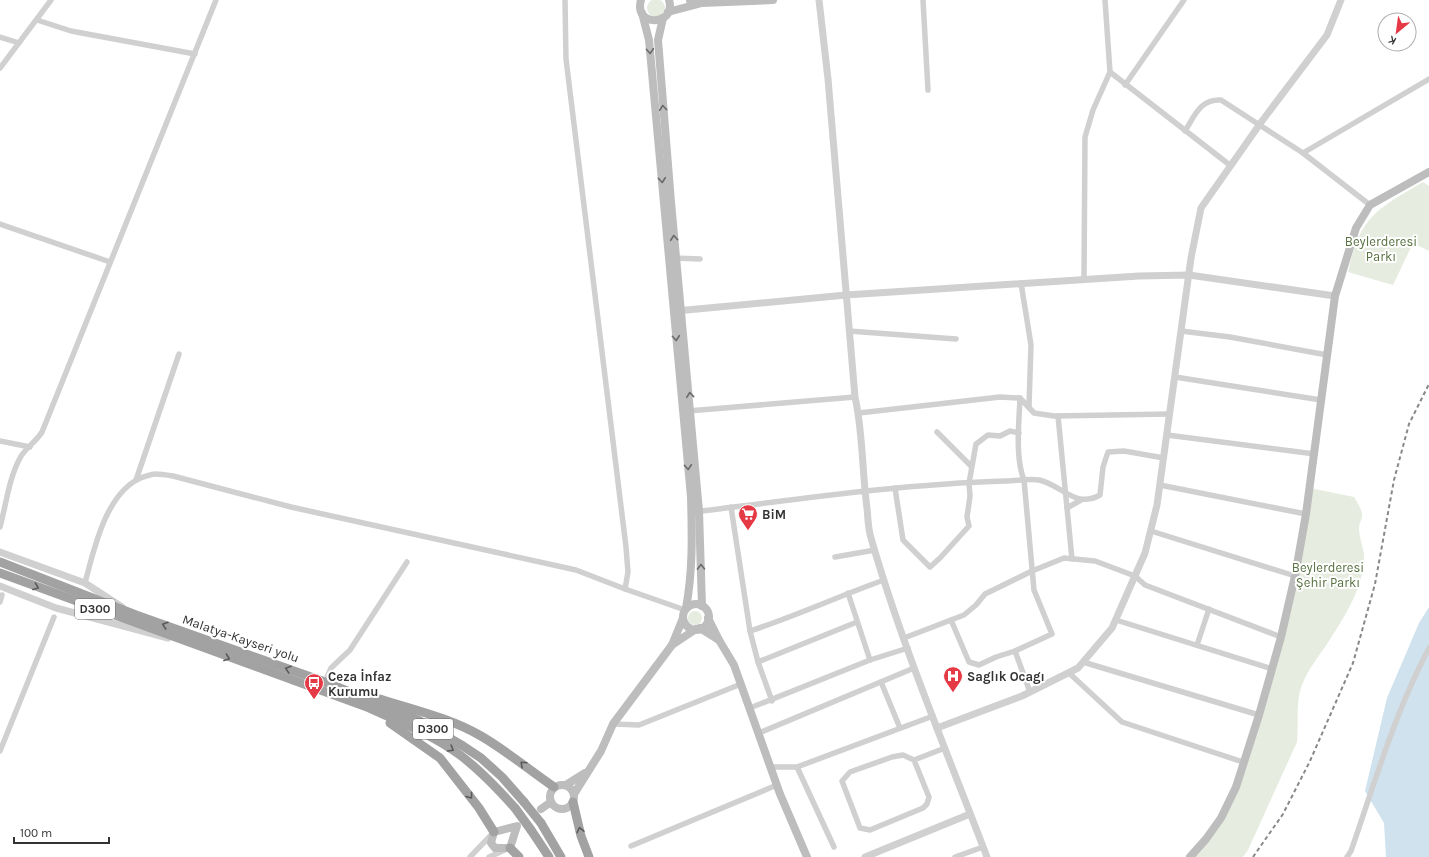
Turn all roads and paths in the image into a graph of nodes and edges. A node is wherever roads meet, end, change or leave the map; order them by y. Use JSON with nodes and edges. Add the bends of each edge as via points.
{"nodes":[{"id":1,"x":51,"y":0,"type":"edge"},
{"id":2,"x":216,"y":0,"type":"edge"},
{"id":3,"x":565,"y":0,"type":"edge"},
{"id":4,"x":634,"y":0,"type":"edge"},
{"id":5,"x":669,"y":0,"type":"edge"},
{"id":6,"x":773,"y":0,"type":"edge"},
{"id":7,"x":819,"y":0,"type":"edge"},
{"id":8,"x":923,"y":0,"type":"edge"},
{"id":9,"x":1105,"y":0,"type":"edge"},
{"id":10,"x":1184,"y":0,"type":"edge"},
{"id":11,"x":1341,"y":0,"type":"edge"},
{"id":12,"x":695,"y":1,"type":"edge"},
{"id":13,"x":753,"y":1,"type":"edge"},
{"id":14,"x":641,"y":7,"type":"edge"},
{"id":15,"x":666,"y":15,"type":"junction"},
{"id":16,"x":37,"y":20,"type":"junction"},
{"id":17,"x":0,"y":37,"type":"edge"},
{"id":18,"x":19,"y":43,"type":"junction"},
{"id":19,"x":195,"y":54,"type":"junction"},
{"id":20,"x":0,"y":68,"type":"edge"},
{"id":21,"x":1110,"y":72,"type":"junction"},
{"id":22,"x":1429,"y":79,"type":"edge"},
{"id":23,"x":1125,"y":85,"type":"junction"},
{"id":24,"x":928,"y":90,"type":"dead end"},
{"id":25,"x":1259,"y":125,"type":"junction"},
{"id":26,"x":1185,"y":131,"type":"junction"},
{"id":27,"x":1302,"y":153,"type":"junction"},
{"id":28,"x":1230,"y":166,"type":"junction"},
{"id":29,"x":1429,"y":172,"type":"edge"},
{"id":30,"x":1370,"y":205,"type":"junction"},
{"id":31,"x":0,"y":224,"type":"edge"},
{"id":32,"x":672,"y":258,"type":"junction"},
{"id":33,"x":700,"y":259,"type":"dead end"},
{"id":34,"x":110,"y":262,"type":"junction"},
{"id":35,"x":1189,"y":275,"type":"junction"},
{"id":36,"x":1084,"y":279,"type":"junction"},
{"id":37,"x":1021,"y":283,"type":"junction"},
{"id":38,"x":846,"y":295,"type":"junction"},
{"id":39,"x":1335,"y":296,"type":"junction"},
{"id":40,"x":678,"y":310,"type":"junction"},
{"id":41,"x":849,"y":331,"type":"junction"},
{"id":42,"x":1181,"y":331,"type":"junction"},
{"id":43,"x":956,"y":339,"type":"dead end"},
{"id":44,"x":179,"y":354,"type":"dead end"},
{"id":45,"x":1327,"y":355,"type":"junction"},
{"id":46,"x":1175,"y":377,"type":"junction"},
{"id":47,"x":855,"y":397,"type":"junction"},
{"id":48,"x":1020,"y":398,"type":"junction"},
{"id":49,"x":1321,"y":400,"type":"junction"},
{"id":50,"x":1029,"y":406,"type":"junction"},
{"id":51,"x":688,"y":411,"type":"junction"},
{"id":52,"x":859,"y":413,"type":"junction"},
{"id":53,"x":1170,"y":414,"type":"junction"},
{"id":54,"x":1058,"y":416,"type":"junction"},
{"id":55,"x":937,"y":432,"type":"dead end"},
{"id":56,"x":1019,"y":433,"type":"junction"},
{"id":57,"x":1167,"y":435,"type":"junction"},
{"id":58,"x":0,"y":441,"type":"edge"},
{"id":59,"x":30,"y":446,"type":"junction"},
{"id":60,"x":1315,"y":454,"type":"junction"},
{"id":61,"x":1164,"y":458,"type":"junction"},
{"id":62,"x":971,"y":466,"type":"junction"},
{"id":63,"x":136,"y":480,"type":"junction"},
{"id":64,"x":1024,"y":480,"type":"junction"},
{"id":65,"x":969,"y":483,"type":"junction"},
{"id":66,"x":1160,"y":485,"type":"junction"},
{"id":67,"x":895,"y":488,"type":"junction"},
{"id":68,"x":865,"y":490,"type":"junction"},
{"id":69,"x":1066,"y":493,"type":"junction"},
{"id":70,"x":1081,"y":500,"type":"junction"},
{"id":71,"x":731,"y":507,"type":"junction"},
{"id":72,"x":1067,"y":508,"type":"junction"},
{"id":73,"x":695,"y":512,"type":"junction"},
{"id":74,"x":1306,"y":514,"type":"junction"},
{"id":75,"x":0,"y":527,"type":"edge"},
{"id":76,"x":1151,"y":531,"type":"junction"},
{"id":77,"x":875,"y":550,"type":"junction"},
{"id":78,"x":0,"y":552,"type":"edge"},
{"id":79,"x":835,"y":557,"type":"dead end"},
{"id":80,"x":1072,"y":559,"type":"junction"},
{"id":81,"x":0,"y":562,"type":"edge"},
{"id":82,"x":407,"y":562,"type":"dead end"},
{"id":83,"x":1032,"y":571,"type":"junction"},
{"id":84,"x":0,"y":573,"type":"edge"},
{"id":85,"x":1135,"y":576,"type":"junction"},
{"id":86,"x":1295,"y":576,"type":"junction"},
{"id":87,"x":884,"y":580,"type":"junction"},
{"id":88,"x":85,"y":584,"type":"junction"},
{"id":89,"x":0,"y":586,"type":"edge"},
{"id":90,"x":625,"y":589,"type":"junction"},
{"id":91,"x":848,"y":593,"type":"junction"},
{"id":92,"x":2,"y":595,"type":"dead end"},
{"id":93,"x":0,"y":602,"type":"edge"},
{"id":94,"x":702,"y":606,"type":"junction"},
{"id":95,"x":1209,"y":610,"type":"junction"},
{"id":96,"x":685,"y":612,"type":"junction"},
{"id":97,"x":136,"y":615,"type":"junction"},
{"id":98,"x":54,"y":618,"type":"dead end"},
{"id":99,"x":708,"y":618,"type":"junction"},
{"id":100,"x":951,"y":620,"type":"junction"},
{"id":101,"x":1116,"y":620,"type":"junction"},
{"id":102,"x":857,"y":622,"type":"junction"},
{"id":103,"x":698,"y":629,"type":"junction"},
{"id":104,"x":750,"y":631,"type":"junction"},
{"id":105,"x":1281,"y":636,"type":"junction"},
{"id":106,"x":904,"y":638,"type":"junction"},
{"id":107,"x":719,"y":640,"type":"junction"},
{"id":108,"x":191,"y":644,"type":"junction"},
{"id":109,"x":672,"y":645,"type":"junction"},
{"id":110,"x":1196,"y":645,"type":"junction"},
{"id":111,"x":908,"y":648,"type":"junction"},
{"id":112,"x":1429,"y":648,"type":"edge"},
{"id":113,"x":1015,"y":651,"type":"junction"},
{"id":114,"x":870,"y":660,"type":"junction"},
{"id":115,"x":758,"y":662,"type":"junction"},
{"id":116,"x":1083,"y":662,"type":"junction"},
{"id":117,"x":914,"y":668,"type":"junction"},
{"id":118,"x":1272,"y":669,"type":"junction"},
{"id":119,"x":1069,"y":673,"type":"junction"},
{"id":120,"x":324,"y":682,"type":"junction"},
{"id":121,"x":881,"y":682,"type":"junction"},
{"id":122,"x":741,"y":684,"type":"junction"},
{"id":123,"x":1030,"y":692,"type":"junction"},
{"id":124,"x":772,"y":701,"type":"junction"},
{"id":125,"x":367,"y":708,"type":"junction"},
{"id":126,"x":750,"y":708,"type":"junction"},
{"id":127,"x":1259,"y":715,"type":"junction"},
{"id":128,"x":932,"y":716,"type":"junction"},
{"id":129,"x":613,"y":724,"type":"junction"},
{"id":130,"x":900,"y":728,"type":"junction"},
{"id":131,"x":937,"y":728,"type":"junction"},
{"id":132,"x":759,"y":733,"type":"junction"},
{"id":133,"x":945,"y":748,"type":"junction"},
{"id":134,"x":0,"y":751,"type":"edge"},
{"id":135,"x":914,"y":760,"type":"junction"},
{"id":136,"x":1243,"y":762,"type":"junction"},
{"id":137,"x":770,"y":767,"type":"junction"},
{"id":138,"x":797,"y":767,"type":"junction"},
{"id":139,"x":586,"y":773,"type":"junction"},
{"id":140,"x":566,"y":785,"type":"junction"},
{"id":141,"x":777,"y":785,"type":"junction"},
{"id":142,"x":554,"y":787,"type":"junction"},
{"id":143,"x":574,"y":798,"type":"junction"},
{"id":144,"x":551,"y":802,"type":"junction"},
{"id":145,"x":541,"y":809,"type":"dead end"},
{"id":146,"x":970,"y":814,"type":"junction"},
{"id":147,"x":494,"y":832,"type":"junction"},
{"id":148,"x":631,"y":846,"type":"dead end"},
{"id":149,"x":983,"y":847,"type":"junction"},
{"id":150,"x":510,"y":848,"type":"junction"},
{"id":151,"x":834,"y":848,"type":"dead end"},
{"id":152,"x":470,"y":857,"type":"edge"},
{"id":153,"x":489,"y":857,"type":"edge"},
{"id":154,"x":520,"y":857,"type":"edge"},
{"id":155,"x":549,"y":857,"type":"edge"},
{"id":156,"x":561,"y":857,"type":"edge"},
{"id":157,"x":589,"y":857,"type":"edge"},
{"id":158,"x":807,"y":857,"type":"edge"},
{"id":159,"x":865,"y":857,"type":"edge"},
{"id":160,"x":955,"y":857,"type":"edge"},
{"id":161,"x":987,"y":857,"type":"edge"},
{"id":162,"x":1190,"y":857,"type":"edge"},
{"id":163,"x":1347,"y":857,"type":"edge"}],
"edges":[{"from":1,"to":16,"type":"street"},
{"from":2,"to":19,"type":"street"},
{"from":3,"to":90,"type":"street","via":[[566,59],[583,180],[626,547],[628,572]]},
{"from":4,"to":14,"type":"main road"},
{"from":5,"to":15,"type":"main road"},
{"from":6,"to":13,"type":"main road"},
{"from":7,"to":38,"type":"street"},
{"from":8,"to":24,"type":"street"},
{"from":9,"to":21,"type":"street"},
{"from":10,"to":23,"type":"street"},
{"from":11,"to":25,"type":"street","via":[[1327,35]]},
{"from":12,"to":13,"type":"main road"},
{"from":12,"to":15,"type":"main road"},
{"from":14,"to":15,"type":"main road","via":[[651,20]]},
{"from":14,"to":32,"type":"main road","one_way":true,"via":[[649,40]]},
{"from":32,"to":15,"type":"main road","one_way":true,"via":[[658,40]]},
{"from":16,"to":18,"type":"street"},
{"from":16,"to":19,"type":"street","via":[[71,31]]},
{"from":17,"to":18,"type":"street"},
{"from":18,"to":20,"type":"street"},
{"from":19,"to":34,"type":"street"},
{"from":21,"to":23,"type":"street"},
{"from":21,"to":36,"type":"street","via":[[1093,110],[1085,137]]},
{"from":22,"to":27,"type":"street"},
{"from":23,"to":26,"type":"street"},
{"from":25,"to":26,"type":"street","via":[[1221,100],[1213,99],[1204,103]]},
{"from":25,"to":27,"type":"street"},
{"from":25,"to":28,"type":"street"},
{"from":26,"to":28,"type":"street"},
{"from":27,"to":30,"type":"street"},
{"from":28,"to":35,"type":"street","via":[[1201,208]]},
{"from":29,"to":30,"type":"main road"},
{"from":30,"to":39,"type":"main road","via":[[1356,228]]},
{"from":31,"to":34,"type":"street"},
{"from":32,"to":33,"type":"street"},
{"from":32,"to":40,"type":"main road"},
{"from":34,"to":59,"type":"street","via":[[42,432]]},
{"from":35,"to":36,"type":"street"},
{"from":35,"to":39,"type":"street"},
{"from":35,"to":42,"type":"street"},
{"from":36,"to":37,"type":"street"},
{"from":37,"to":38,"type":"street"},
{"from":37,"to":50,"type":"street","via":[[1031,345]]},
{"from":38,"to":40,"type":"street"},
{"from":38,"to":41,"type":"street"},
{"from":39,"to":45,"type":"main road"},
{"from":40,"to":51,"type":"main road"},
{"from":41,"to":43,"type":"street"},
{"from":41,"to":47,"type":"street"},
{"from":42,"to":45,"type":"street","via":[[1230,337]]},
{"from":42,"to":46,"type":"street"},
{"from":44,"to":63,"type":"street"},
{"from":45,"to":49,"type":"main road"},
{"from":46,"to":49,"type":"street"},
{"from":46,"to":53,"type":"street"},
{"from":47,"to":51,"type":"street"},
{"from":47,"to":52,"type":"street"},
{"from":48,"to":50,"type":"street"},
{"from":48,"to":52,"type":"street","via":[[1000,397]]},
{"from":48,"to":56,"type":"street"},
{"from":49,"to":60,"type":"main road"},
{"from":50,"to":54,"type":"street","via":[[1034,413]]},
{"from":51,"to":73,"type":"main road"},
{"from":52,"to":68,"type":"street"},
{"from":53,"to":54,"type":"street"},
{"from":53,"to":57,"type":"street"},
{"from":54,"to":69,"type":"street"},
{"from":55,"to":62,"type":"street"},
{"from":56,"to":62,"type":"street","via":[[1010,431],[1000,436],[988,435],[976,444]]},
{"from":56,"to":64,"type":"street","via":[[1021,473]]},
{"from":57,"to":60,"type":"street"},
{"from":57,"to":61,"type":"street"},
{"from":58,"to":59,"type":"street"},
{"from":59,"to":75,"type":"street","via":[[24,451],[16,466]]},
{"from":60,"to":74,"type":"main road"},
{"from":61,"to":66,"type":"street"},
{"from":61,"to":70,"type":"street","via":[[1124,451],[1108,452],[1103,467],[1100,495],[1091,500]]},
{"from":62,"to":65,"type":"street"},
{"from":63,"to":88,"type":"street","via":[[116,498],[111,507],[94,548]]},
{"from":63,"to":90,"type":"street","via":[[154,474],[173,476],[291,507],[576,570]]},
{"from":64,"to":65,"type":"street"},
{"from":64,"to":69,"type":"street","via":[[1040,480]]},
{"from":64,"to":83,"type":"street"},
{"from":65,"to":67,"type":"street"},
{"from":65,"to":67,"type":"street","via":[[969,526],[930,568],[903,540]]},
{"from":66,"to":74,"type":"street"},
{"from":66,"to":76,"type":"street"},
{"from":67,"to":68,"type":"street"},
{"from":68,"to":71,"type":"street"},
{"from":68,"to":77,"type":"street","via":[[870,537]]},
{"from":69,"to":70,"type":"street"},
{"from":69,"to":72,"type":"street"},
{"from":70,"to":72,"type":"street"},
{"from":71,"to":73,"type":"street"},
{"from":71,"to":104,"type":"street"},
{"from":72,"to":80,"type":"street"},
{"from":94,"to":73,"type":"main road","one_way":true},
{"from":73,"to":96,"type":"main road","via":[[691,583]]},
{"from":74,"to":86,"type":"main road"},
{"from":76,"to":85,"type":"street","via":[[1146,553]]},
{"from":76,"to":86,"type":"street"},
{"from":77,"to":79,"type":"street"},
{"from":77,"to":87,"type":"street"},
{"from":78,"to":88,"type":"street"},
{"from":80,"to":83,"type":"street","via":[[1064,558]]},
{"from":80,"to":85,"type":"street","via":[[1095,561]]},
{"from":81,"to":97,"type":"highway","name":"Malatya-Kayseri yolu","number":"D300"},
{"from":82,"to":120,"type":"street","via":[[350,650],[332,668]]},
{"from":83,"to":100,"type":"street","via":[[985,594],[964,616]]},
{"from":83,"to":113,"type":"street","via":[[1034,590],[1052,634]]},
{"from":84,"to":108,"type":"highway","number":"D300","one_way":true},
{"from":85,"to":95,"type":"street","via":[[1145,585]]},
{"from":85,"to":101,"type":"street"},
{"from":86,"to":105,"type":"main road"},
{"from":87,"to":91,"type":"street"},
{"from":87,"to":106,"type":"street"},
{"from":88,"to":97,"type":"street"},
{"from":89,"to":108,"type":"street","via":[[56,608]]},
{"from":90,"to":96,"type":"street"},
{"from":91,"to":102,"type":"street"},
{"from":91,"to":104,"type":"street","via":[[786,620]]},
{"from":92,"to":93,"type":"street"},
{"from":94,"to":96,"type":"main road","via":[[693,604]]},
{"from":94,"to":99,"type":"main road","via":[[708,612]]},
{"from":95,"to":105,"type":"street"},
{"from":95,"to":110,"type":"street"},
{"from":96,"to":103,"type":"main road","via":[[688,627]]},
{"from":96,"to":109,"type":"main road"},
{"from":120,"to":97,"type":"highway","name":"Malatya-Kayseri yolu","number":"D300","one_way":true},
{"from":98,"to":134,"type":"street"},
{"from":99,"to":103,"type":"main road","via":[[706,625]]},
{"from":99,"to":107,"type":"main road"},
{"from":100,"to":106,"type":"street"},
{"from":100,"to":113,"type":"street","via":[[969,662],[979,665]]},
{"from":101,"to":110,"type":"street"},
{"from":101,"to":116,"type":"street"},
{"from":102,"to":114,"type":"street"},
{"from":102,"to":115,"type":"street"},
{"from":103,"to":107,"type":"main road"},
{"from":103,"to":109,"type":"main road"},
{"from":104,"to":115,"type":"street"},
{"from":105,"to":118,"type":"main road"},
{"from":106,"to":111,"type":"street"},
{"from":107,"to":122,"type":"main road","via":[[734,665]]},
{"from":108,"to":125,"type":"highway","number":"D300","one_way":true},
{"from":109,"to":129,"type":"main road"},
{"from":110,"to":118,"type":"street"},
{"from":111,"to":114,"type":"street"},
{"from":111,"to":117,"type":"street"},
{"from":112,"to":163,"type":"street","via":[[1400,711]]},
{"from":113,"to":123,"type":"street"},
{"from":114,"to":124,"type":"street"},
{"from":115,"to":124,"type":"street"},
{"from":116,"to":119,"type":"street"},
{"from":116,"to":127,"type":"street"},
{"from":117,"to":121,"type":"street"},
{"from":117,"to":128,"type":"street"},
{"from":118,"to":127,"type":"main road"},
{"from":119,"to":123,"type":"street"},
{"from":119,"to":136,"type":"street","via":[[1122,722]]},
{"from":142,"to":120,"type":"highway","one_way":true,"via":[[532,773],[517,758],[480,735],[451,722]]},
{"from":120,"to":156,"type":"highway","name":"Malatya-Kayseri yolu","number":"D300","bridge":true,"via":[[418,720],[463,746],[502,777],[541,824]]},
{"from":121,"to":130,"type":"street"},
{"from":121,"to":132,"type":"street"},
{"from":122,"to":126,"type":"main road"},
{"from":122,"to":129,"type":"street","via":[[639,725]]},
{"from":123,"to":131,"type":"street"},
{"from":124,"to":126,"type":"street"},
{"from":125,"to":147,"type":"highway","one_way":true,"via":[[440,758],[479,808]]},
{"from":125,"to":155,"type":"highway","number":"D300","one_way":true,"bridge":true,"via":[[422,732],[459,754],[497,787]]},
{"from":126,"to":132,"type":"main road"},
{"from":127,"to":136,"type":"main road"},
{"from":128,"to":130,"type":"street"},
{"from":128,"to":131,"type":"street"},
{"from":129,"to":139,"type":"main road","via":[[601,751]]},
{"from":130,"to":138,"type":"street"},
{"from":131,"to":133,"type":"street"},
{"from":132,"to":137,"type":"main road"},
{"from":133,"to":135,"type":"street"},
{"from":133,"to":146,"type":"street"},
{"from":135,"to":135,"type":"street","via":[[929,797],[927,804],[870,830],[860,828],[842,782],[850,772],[892,757],[903,755]]},
{"from":136,"to":162,"type":"main road","via":[[1236,787],[1221,818]]},
{"from":137,"to":138,"type":"street"},
{"from":137,"to":141,"type":"main road"},
{"from":138,"to":151,"type":"street"},
{"from":139,"to":140,"type":"main road"},
{"from":139,"to":143,"type":"main road"},
{"from":140,"to":142,"type":"main road"},
{"from":140,"to":143,"type":"main road"},
{"from":141,"to":148,"type":"street"},
{"from":141,"to":158,"type":"main road"},
{"from":142,"to":144,"type":"main road","via":[[550,794]]},
{"from":143,"to":144,"type":"main road","via":[[568,807],[561,809]]},
{"from":157,"to":143,"type":"highway","one_way":true,"via":[[581,836]]},
{"from":144,"to":145,"type":"main road"},
{"from":146,"to":149,"type":"street"},
{"from":146,"to":159,"type":"street"},
{"from":147,"to":150,"type":"main road","via":[[491,844],[495,848]]},
{"from":147,"to":150,"type":"main road","via":[[517,826]]},
{"from":147,"to":152,"type":"street"},
{"from":149,"to":160,"type":"street"},
{"from":149,"to":161,"type":"street"},
{"from":150,"to":153,"type":"street"},
{"from":150,"to":154,"type":"highway"}]}
